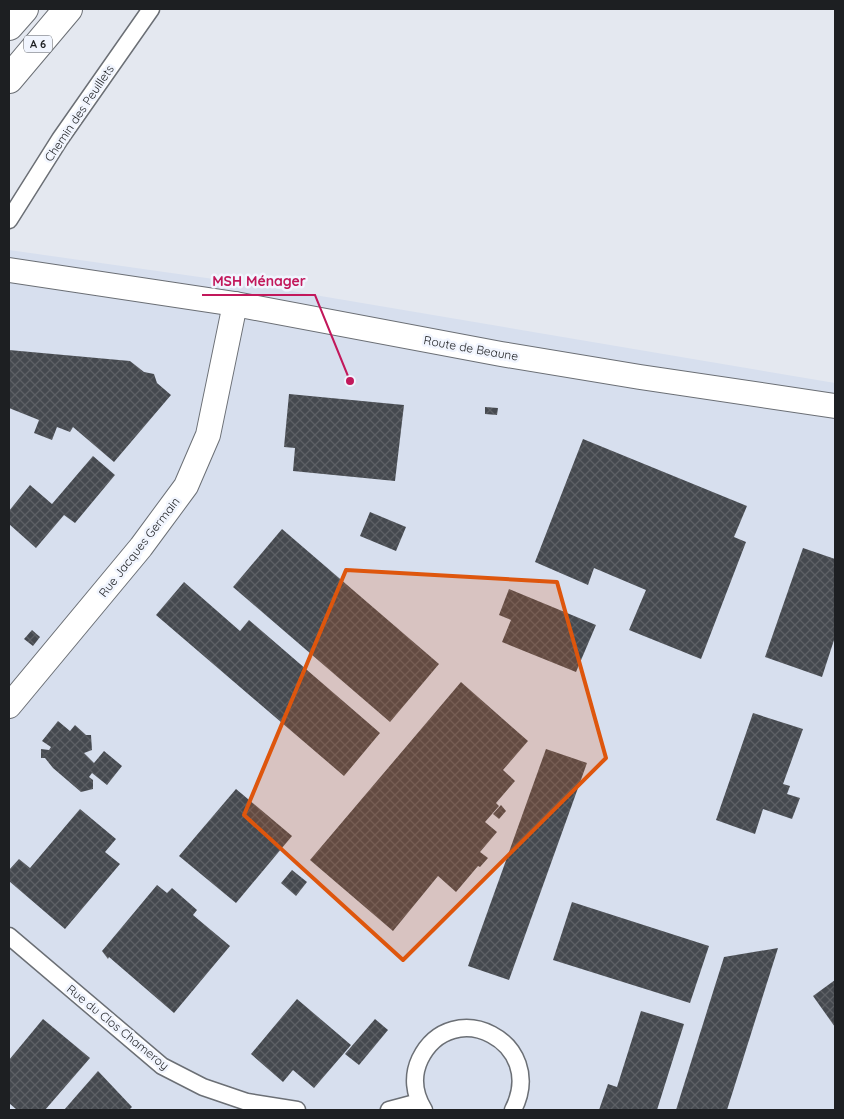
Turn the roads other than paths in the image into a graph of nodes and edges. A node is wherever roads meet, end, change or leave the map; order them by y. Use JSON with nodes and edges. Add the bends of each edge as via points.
{"nodes":[{"id":1,"x":24,"y":9,"type":"edge"},
{"id":2,"x":68,"y":9,"type":"edge"},
{"id":3,"x":151,"y":9,"type":"edge"},
{"id":4,"x":9,"y":26,"type":"edge"},
{"id":5,"x":9,"y":78,"type":"edge"},
{"id":6,"x":9,"y":220,"type":"edge"},
{"id":7,"x":9,"y":270,"type":"edge"},
{"id":8,"x":235,"y":304,"type":"junction"},
{"id":9,"x":835,"y":406,"type":"edge"},
{"id":10,"x":9,"y":706,"type":"edge"},
{"id":11,"x":9,"y":936,"type":"edge"},
{"id":12,"x":421,"y":1106,"type":"edge"},
{"id":13,"x":298,"y":1110,"type":"edge"},
{"id":14,"x":389,"y":1110,"type":"edge"},
{"id":15,"x":513,"y":1110,"type":"edge"}],
"edges":[{"from":1,"to":4,"type":"highway","number":"A 6"},
{"from":2,"to":5,"type":"highway","number":"A 6"},
{"from":3,"to":6,"type":"street","name":"Chemin des Peuillets"},
{"from":7,"to":8,"type":"main road","name":"Route de Beaune"},
{"from":8,"to":9,"type":"main road","name":"Route de Beaune","via":[[510,356]]},
{"from":8,"to":10,"type":"main road","name":"Rue Jacques Germain","via":[[208,435],[186,486],[141,547]]},
{"from":11,"to":13,"type":"street","name":"Rue du Clos Chameroy","via":[[162,1066],[204,1087],[239,1099]]},
{"from":12,"to":14,"type":"street"},
{"from":12,"to":15,"type":"street","via":[[415,1077],[423,1053],[441,1035],[466,1028],[478,1029],[502,1040],[517,1060],[521,1085]]}]}
